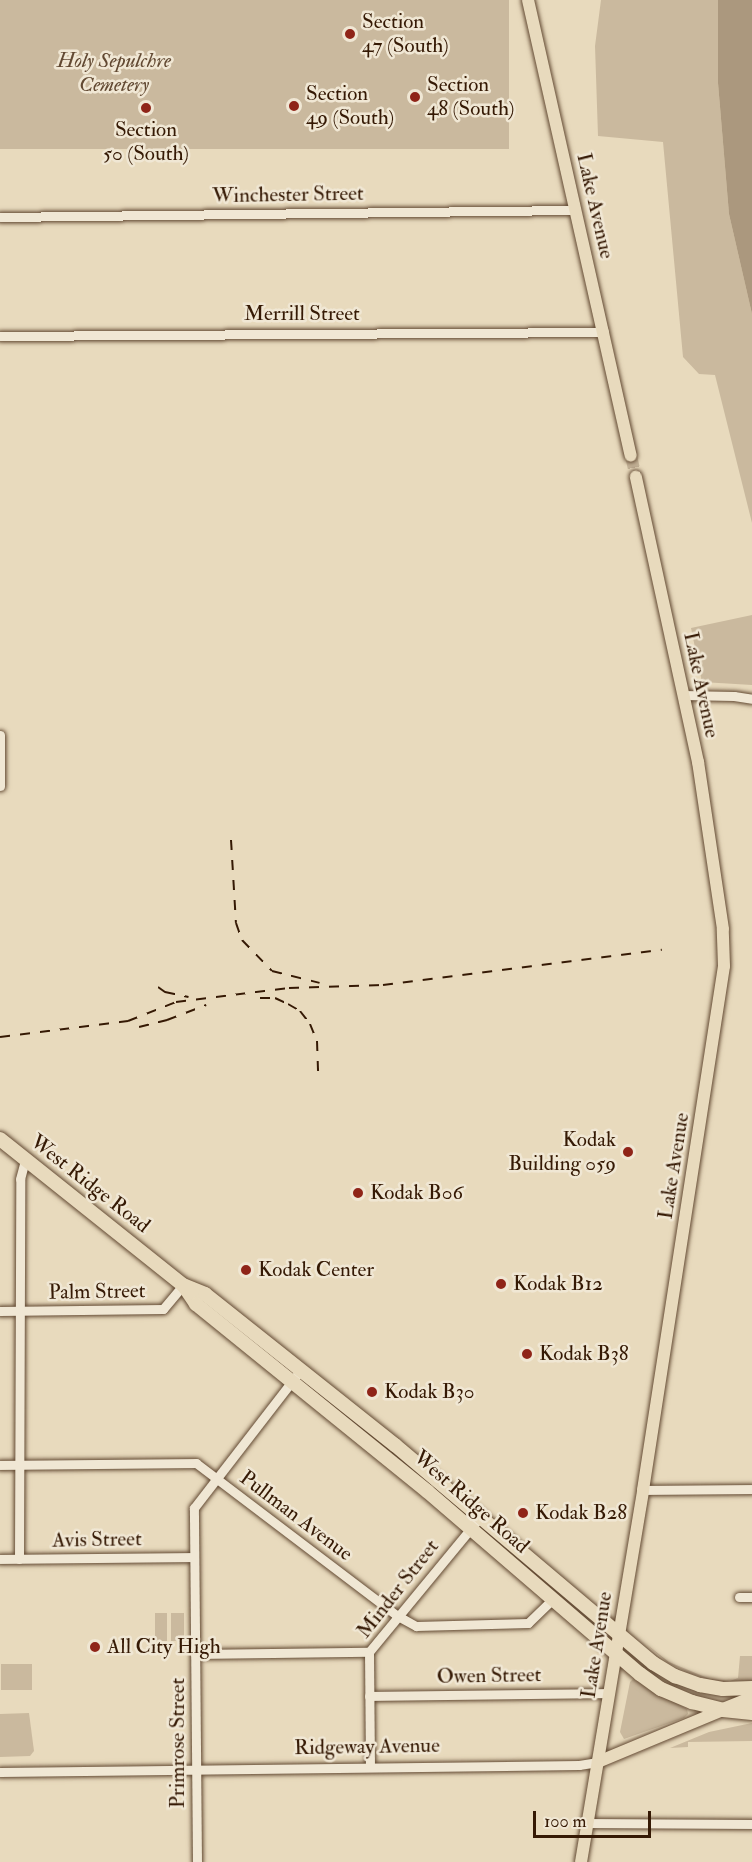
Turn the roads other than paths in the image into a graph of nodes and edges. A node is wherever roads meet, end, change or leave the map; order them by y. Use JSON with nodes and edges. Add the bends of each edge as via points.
{"nodes":[{"id":1,"x":528,"y":0,"type":"edge"},
{"id":2,"x":576,"y":210,"type":"junction"},
{"id":3,"x":0,"y":217,"type":"edge"},
{"id":4,"x":604,"y":332,"type":"junction"},
{"id":5,"x":0,"y":336,"type":"edge"},
{"id":6,"x":631,"y":456,"type":"tunnel mouth"},
{"id":7,"x":636,"y":477,"type":"tunnel mouth"},
{"id":8,"x":683,"y":695,"type":"junction"},
{"id":9,"x":752,"y":699,"type":"edge"},
{"id":10,"x":0,"y":735,"type":"edge"},
{"id":11,"x":0,"y":786,"type":"edge"},
{"id":12,"x":0,"y":1140,"type":"edge"},
{"id":13,"x":25,"y":1160,"type":"junction"},
{"id":14,"x":183,"y":1285,"type":"junction"},
{"id":15,"x":0,"y":1311,"type":"edge"},
{"id":16,"x":18,"y":1311,"type":"junction"},
{"id":17,"x":296,"y":1376,"type":"junction"},
{"id":18,"x":0,"y":1465,"type":"edge"},
{"id":19,"x":19,"y":1465,"type":"junction"},
{"id":20,"x":216,"y":1478,"type":"junction"},
{"id":21,"x":752,"y":1489,"type":"edge"},
{"id":22,"x":643,"y":1490,"type":"junction"},
{"id":23,"x":481,"y":1516,"type":"junction"},
{"id":24,"x":470,"y":1528,"type":"junction"},
{"id":25,"x":194,"y":1557,"type":"junction"},
{"id":26,"x":0,"y":1559,"type":"edge"},
{"id":27,"x":19,"y":1559,"type":"junction"},
{"id":28,"x":739,"y":1597,"type":"dead end"},
{"id":29,"x":752,"y":1597,"type":"edge"},
{"id":30,"x":552,"y":1600,"type":"junction"},
{"id":31,"x":396,"y":1615,"type":"junction"},
{"id":32,"x":619,"y":1635,"type":"junction"},
{"id":33,"x":369,"y":1652,"type":"junction"},
{"id":34,"x":195,"y":1654,"type":"junction"},
{"id":35,"x":616,"y":1655,"type":"junction"},
{"id":36,"x":752,"y":1688,"type":"edge"},
{"id":37,"x":609,"y":1693,"type":"junction"},
{"id":38,"x":369,"y":1696,"type":"junction"},
{"id":39,"x":752,"y":1698,"type":"edge"},
{"id":40,"x":723,"y":1710,"type":"junction"},
{"id":41,"x":752,"y":1713,"type":"edge"},
{"id":42,"x":598,"y":1762,"type":"junction"},
{"id":43,"x":370,"y":1767,"type":"junction"},
{"id":44,"x":195,"y":1769,"type":"junction"},
{"id":45,"x":0,"y":1772,"type":"edge"},
{"id":46,"x":588,"y":1823,"type":"junction"},
{"id":47,"x":752,"y":1824,"type":"edge"},
{"id":48,"x":197,"y":1862,"type":"edge"},
{"id":49,"x":581,"y":1862,"type":"edge"}],
"edges":[{"from":1,"to":2,"type":"main road","name":"Lake Avenue"},
{"from":2,"to":3,"type":"street","name":"Winchester Street"},
{"from":2,"to":4,"type":"main road","name":"Lake Avenue"},
{"from":4,"to":5,"type":"street","name":"Merrill Street"},
{"from":4,"to":6,"type":"main road","name":"Lake Avenue"},
{"from":7,"to":8,"type":"main road","name":"Lake Avenue"},
{"from":8,"to":9,"type":"street"},
{"from":8,"to":22,"type":"main road","name":"Lake Avenue","via":[[704,803],[723,929],[724,966]]},
{"from":10,"to":11,"type":"street"},
{"from":12,"to":13,"type":"highway","name":"West Ridge Road"},
{"from":13,"to":14,"type":"highway","name":"West Ridge Road"},
{"from":13,"to":16,"type":"street","via":[[20,1179]]},
{"from":14,"to":16,"type":"street","name":"Palm Street","via":[[163,1309]]},
{"from":14,"to":17,"type":"highway","name":"West Ridge Road","via":[[205,1294]]},
{"from":15,"to":16,"type":"street","name":"Palm Street"},
{"from":16,"to":19,"type":"street"},
{"from":17,"to":20,"type":"street","name":"Primrose Street"},
{"from":17,"to":23,"type":"highway","name":"West Ridge Road"},
{"from":17,"to":24,"type":"highway","name":"West Ridge Road"},
{"from":18,"to":19,"type":"street","name":"Pullman Avenue"},
{"from":19,"to":20,"type":"street","name":"Pullman Avenue","via":[[196,1463]]},
{"from":19,"to":27,"type":"street"},
{"from":20,"to":25,"type":"street","name":"Primrose Street","via":[[194,1508]]},
{"from":20,"to":31,"type":"street","name":"Pullman Avenue"},
{"from":21,"to":22,"type":"street"},
{"from":22,"to":32,"type":"main road","name":"Lake Avenue"},
{"from":23,"to":24,"type":"street","name":"Minder Street"},
{"from":23,"to":32,"type":"highway","name":"West Ridge Road"},
{"from":24,"to":30,"type":"highway","name":"West Ridge Road"},
{"from":24,"to":31,"type":"street","name":"Minder Street"},
{"from":25,"to":27,"type":"street","name":"Avis Street"},
{"from":25,"to":34,"type":"street","name":"Primrose Street"},
{"from":26,"to":27,"type":"street","name":"Avis Street"},
{"from":28,"to":29,"type":"street"},
{"from":30,"to":31,"type":"street","name":"Pullman Avenue","via":[[528,1623],[516,1625],[422,1627]]},
{"from":30,"to":35,"type":"highway","name":"West Ridge Road"},
{"from":31,"to":33,"type":"street","name":"Minder Street"},
{"from":32,"to":35,"type":"main road","name":"Lake Avenue"},
{"from":32,"to":36,"type":"highway","name":"West Ridge Road","via":[[652,1663],[681,1679],[718,1688]]},
{"from":33,"to":34,"type":"street"},
{"from":33,"to":38,"type":"street","name":"Minder Street"},
{"from":34,"to":44,"type":"street","name":"Primrose Street"},
{"from":35,"to":37,"type":"main road","name":"Lake Avenue"},
{"from":35,"to":40,"type":"highway","name":"West Ridge Road","via":[[661,1689]]},
{"from":37,"to":38,"type":"street","name":"Owen Street"},
{"from":37,"to":42,"type":"main road","name":"Lake Avenue"},
{"from":38,"to":43,"type":"street","name":"Minder Street"},
{"from":39,"to":40,"type":"highway"},
{"from":40,"to":41,"type":"highway","name":"West Ridge Road"},
{"from":40,"to":42,"type":"main road","name":"Ridgeway Avenue"},
{"from":42,"to":43,"type":"street","name":"Ridgeway Avenue"},
{"from":42,"to":46,"type":"main road","name":"Lake Avenue"},
{"from":43,"to":44,"type":"street","name":"Ridgeway Avenue"},
{"from":44,"to":45,"type":"street","name":"Ridgeway Avenue"},
{"from":44,"to":48,"type":"street","name":"Primrose Street"},
{"from":46,"to":47,"type":"street"},
{"from":46,"to":49,"type":"main road","name":"Lake Avenue"}]}
